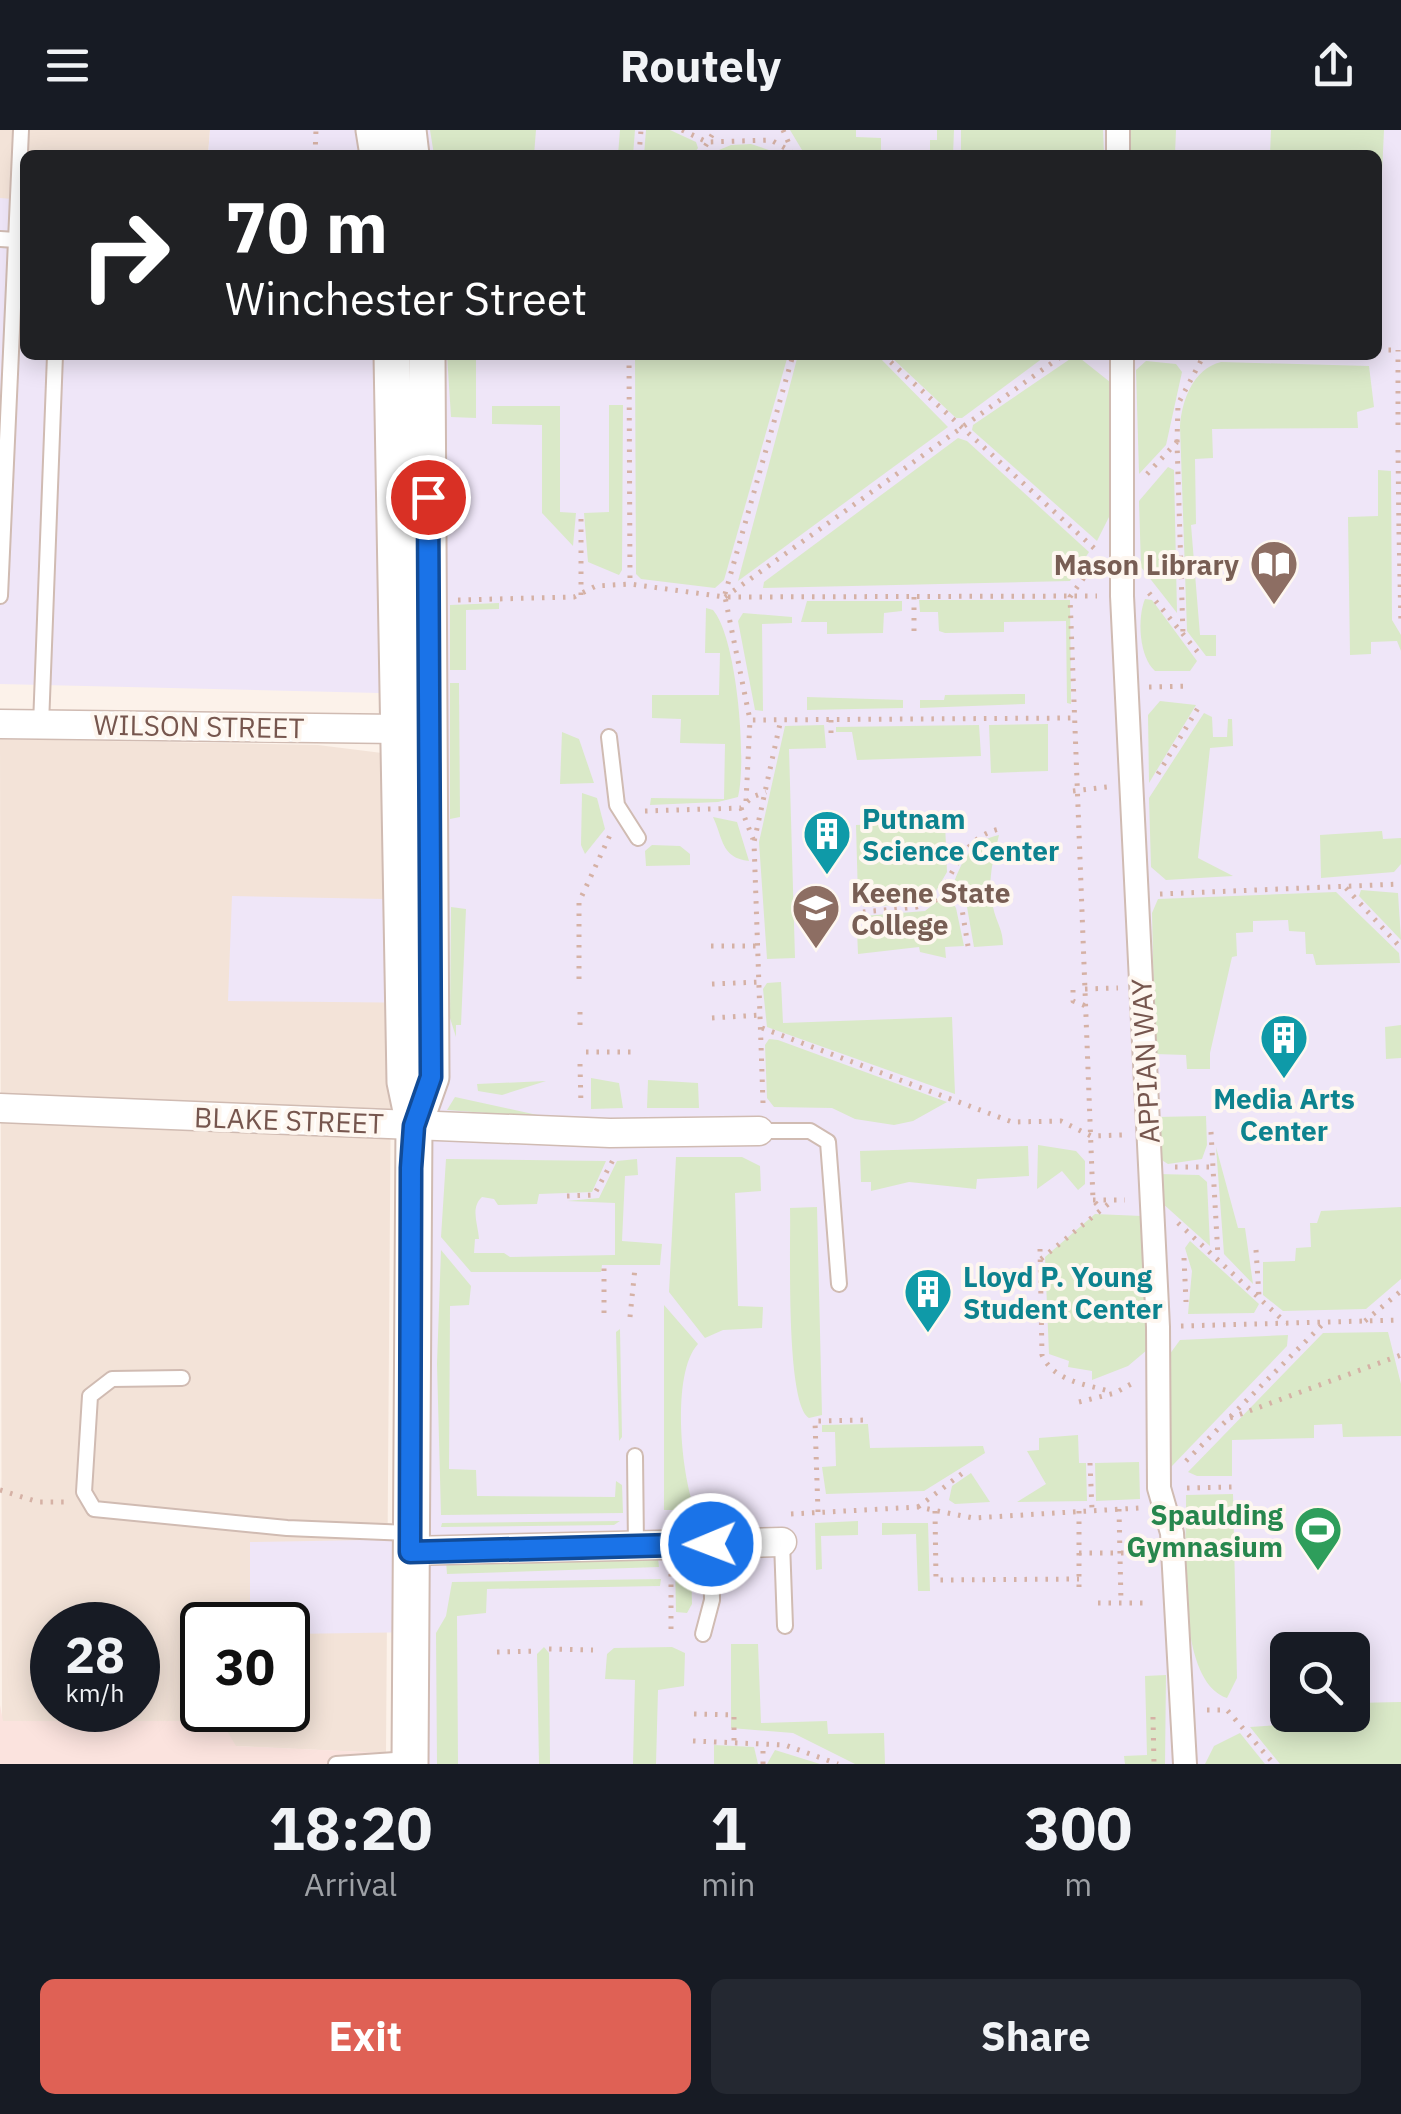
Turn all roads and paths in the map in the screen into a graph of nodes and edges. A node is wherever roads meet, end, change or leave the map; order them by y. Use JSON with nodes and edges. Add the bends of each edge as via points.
{"nodes":[{"id":1,"x":21,"y":130,"type":"edge"},
{"id":2,"x":682,"y":130,"type":"edge"},
{"id":3,"x":715,"y":130,"type":"edge"},
{"id":4,"x":782,"y":130,"type":"edge"},
{"id":5,"x":707,"y":142,"type":"junction"},
{"id":6,"x":792,"y":149,"type":"joint"},
{"id":7,"x":703,"y":150,"type":"edge"},
{"id":8,"x":8,"y":240,"type":"edge"},
{"id":9,"x":7,"y":296,"type":"edge"},
{"id":10,"x":1400,"y":350,"type":"edge"},
{"id":11,"x":54,"y":360,"type":"edge"},
{"id":12,"x":392,"y":360,"type":"edge"},
{"id":13,"x":427,"y":360,"type":"edge"},
{"id":14,"x":629,"y":360,"type":"edge"},
{"id":15,"x":792,"y":360,"type":"edge"},
{"id":16,"x":888,"y":360,"type":"edge"},
{"id":17,"x":1056,"y":360,"type":"edge"},
{"id":18,"x":1122,"y":360,"type":"edge"},
{"id":19,"x":1201,"y":360,"type":"edge"},
{"id":20,"x":5,"y":377,"type":"edge"},
{"id":21,"x":1398,"y":426,"type":"dead end"},
{"id":22,"x":959,"y":428,"type":"junction"},
{"id":23,"x":1177,"y":442,"type":"junction"},
{"id":24,"x":1398,"y":450,"type":"dead end"},
{"id":25,"x":3,"y":458,"type":"edge"},
{"id":26,"x":1123,"y":502,"type":"junction"},
{"id":27,"x":581,"y":513,"type":"dead end"},
{"id":28,"x":1400,"y":533,"type":"edge"},
{"id":29,"x":1112,"y":557,"type":"junction"},
{"id":30,"x":630,"y":584,"type":"junction"},
{"id":31,"x":580,"y":595,"type":"junction"},
{"id":32,"x":0,"y":596,"type":"edge"},
{"id":33,"x":1070,"y":596,"type":"junction"},
{"id":34,"x":1122,"y":596,"type":"junction"},
{"id":35,"x":724,"y":597,"type":"junction"},
{"id":36,"x":914,"y":597,"type":"junction"},
{"id":37,"x":442,"y":600,"type":"dead end"},
{"id":38,"x":1401,"y":626,"type":"edge"},
{"id":39,"x":914,"y":631,"type":"dead end"},
{"id":40,"x":1183,"y":634,"type":"junction"},
{"id":41,"x":1201,"y":656,"type":"dead end"},
{"id":42,"x":1188,"y":686,"type":"dead end"},
{"id":43,"x":1156,"y":687,"type":"dead end"},
{"id":44,"x":912,"y":708,"type":"dead end"},
{"id":45,"x":1198,"y":708,"type":"dead end"},
{"id":46,"x":1076,"y":718,"type":"junction"},
{"id":47,"x":781,"y":719,"type":"junction"},
{"id":48,"x":831,"y":719,"type":"junction"},
{"id":49,"x":913,"y":719,"type":"junction"},
{"id":50,"x":750,"y":720,"type":"junction"},
{"id":51,"x":0,"y":724,"type":"edge"},
{"id":52,"x":40,"y":725,"type":"junction"},
{"id":53,"x":398,"y":728,"type":"junction"},
{"id":54,"x":609,"y":737,"type":"dead end"},
{"id":55,"x":831,"y":737,"type":"dead end"},
{"id":56,"x":746,"y":801,"type":"dead end"},
{"id":57,"x":741,"y":808,"type":"dead end"},
{"id":58,"x":1132,"y":818,"type":"junction"},
{"id":59,"x":999,"y":829,"type":"dead end"},
{"id":60,"x":638,"y":838,"type":"dead end"},
{"id":61,"x":754,"y":842,"type":"junction"},
{"id":62,"x":1401,"y":884,"type":"edge"},
{"id":63,"x":1344,"y":887,"type":"junction"},
{"id":64,"x":945,"y":888,"type":"junction"},
{"id":65,"x":1137,"y":895,"type":"junction"},
{"id":66,"x":863,"y":912,"type":"dead end"},
{"id":67,"x":712,"y":946,"type":"dead end"},
{"id":68,"x":758,"y":946,"type":"junction"},
{"id":69,"x":968,"y":946,"type":"dead end"},
{"id":70,"x":1401,"y":948,"type":"edge"},
{"id":71,"x":772,"y":979,"type":"dead end"},
{"id":72,"x":760,"y":981,"type":"junction"},
{"id":73,"x":712,"y":984,"type":"dead end"},
{"id":74,"x":1073,"y":990,"type":"dead end"},
{"id":75,"x":1086,"y":1006,"type":"junction"},
{"id":76,"x":580,"y":1012,"type":"dead end"},
{"id":77,"x":761,"y":1015,"type":"junction"},
{"id":78,"x":712,"y":1018,"type":"dead end"},
{"id":79,"x":580,"y":1027,"type":"dead end"},
{"id":80,"x":762,"y":1028,"type":"junction"},
{"id":81,"x":586,"y":1052,"type":"dead end"},
{"id":82,"x":636,"y":1052,"type":"dead end"},
{"id":83,"x":580,"y":1064,"type":"dead end"},
{"id":84,"x":0,"y":1108,"type":"edge"},
{"id":85,"x":581,"y":1113,"type":"dead end"},
{"id":86,"x":761,"y":1121,"type":"junction"},
{"id":87,"x":414,"y":1126,"type":"junction"},
{"id":88,"x":1211,"y":1132,"type":"dead end"},
{"id":89,"x":1148,"y":1134,"type":"junction"},
{"id":90,"x":1091,"y":1136,"type":"junction"},
{"id":91,"x":616,"y":1154,"type":"dead end"},
{"id":92,"x":1150,"y":1167,"type":"junction"},
{"id":93,"x":1212,"y":1167,"type":"junction"},
{"id":94,"x":568,"y":1196,"type":"dead end"},
{"id":95,"x":1093,"y":1200,"type":"junction"},
{"id":96,"x":1112,"y":1200,"type":"junction"},
{"id":97,"x":1150,"y":1200,"type":"junction"},
{"id":98,"x":1101,"y":1210,"type":"junction"},
{"id":99,"x":1040,"y":1249,"type":"dead end"},
{"id":100,"x":1256,"y":1250,"type":"dead end"},
{"id":101,"x":1218,"y":1257,"type":"junction"},
{"id":102,"x":1040,"y":1259,"type":"junction"},
{"id":103,"x":604,"y":1268,"type":"dead end"},
{"id":104,"x":635,"y":1268,"type":"dead end"},
{"id":105,"x":839,"y":1284,"type":"dead end"},
{"id":106,"x":1401,"y":1292,"type":"edge"},
{"id":107,"x":1259,"y":1296,"type":"junction"},
{"id":108,"x":604,"y":1313,"type":"dead end"},
{"id":109,"x":630,"y":1317,"type":"dead end"},
{"id":110,"x":1401,"y":1320,"type":"edge"},
{"id":111,"x":1286,"y":1322,"type":"junction"},
{"id":112,"x":1324,"y":1322,"type":"junction"},
{"id":113,"x":1365,"y":1322,"type":"junction"},
{"id":114,"x":1158,"y":1327,"type":"junction"},
{"id":115,"x":1401,"y":1355,"type":"edge"},
{"id":116,"x":1158,"y":1357,"type":"junction"},
{"id":117,"x":182,"y":1378,"type":"dead end"},
{"id":118,"x":1116,"y":1393,"type":"junction"},
{"id":119,"x":1078,"y":1402,"type":"dead end"},
{"id":120,"x":1228,"y":1419,"type":"junction"},
{"id":121,"x":868,"y":1420,"type":"dead end"},
{"id":122,"x":635,"y":1456,"type":"dead end"},
{"id":123,"x":1090,"y":1463,"type":"dead end"},
{"id":124,"x":968,"y":1469,"type":"dead end"},
{"id":125,"x":1233,"y":1488,"type":"dead end"},
{"id":126,"x":0,"y":1490,"type":"edge"},
{"id":127,"x":1160,"y":1497,"type":"junction"},
{"id":128,"x":87,"y":1502,"type":"junction"},
{"id":129,"x":918,"y":1508,"type":"junction"},
{"id":130,"x":1118,"y":1509,"type":"junction"},
{"id":131,"x":870,"y":1510,"type":"junction"},
{"id":132,"x":936,"y":1510,"type":"junction"},
{"id":133,"x":1079,"y":1511,"type":"junction"},
{"id":134,"x":1092,"y":1511,"type":"junction"},
{"id":135,"x":818,"y":1512,"type":"junction"},
{"id":136,"x":869,"y":1523,"type":"dead end"},
{"id":137,"x":785,"y":1528,"type":"junction"},
{"id":138,"x":409,"y":1542,"type":"junction"},
{"id":139,"x":711,"y":1544,"type":"junction"},
{"id":140,"x":636,"y":1546,"type":"junction"},
{"id":141,"x":1079,"y":1553,"type":"junction"},
{"id":142,"x":1119,"y":1553,"type":"junction"},
{"id":143,"x":1173,"y":1554,"type":"junction"},
{"id":144,"x":670,"y":1574,"type":"dead end"},
{"id":145,"x":1079,"y":1578,"type":"junction"},
{"id":146,"x":1078,"y":1587,"type":"dead end"},
{"id":147,"x":1177,"y":1602,"type":"junction"},
{"id":148,"x":1098,"y":1603,"type":"dead end"},
{"id":149,"x":1121,"y":1603,"type":"junction"},
{"id":150,"x":785,"y":1626,"type":"dead end"},
{"id":151,"x":671,"y":1634,"type":"dead end"},
{"id":152,"x":702,"y":1634,"type":"dead end"},
{"id":153,"x":549,"y":1650,"type":"dead end"},
{"id":154,"x":593,"y":1650,"type":"dead end"},
{"id":155,"x":538,"y":1651,"type":"dead end"},
{"id":156,"x":498,"y":1652,"type":"dead end"},
{"id":157,"x":1185,"y":1710,"type":"junction"},
{"id":158,"x":694,"y":1714,"type":"dead end"},
{"id":159,"x":694,"y":1741,"type":"dead end"},
{"id":160,"x":734,"y":1742,"type":"junction"},
{"id":161,"x":763,"y":1744,"type":"junction"},
{"id":162,"x":410,"y":1761,"type":"edge"},
{"id":163,"x":336,"y":1764,"type":"edge"},
{"id":164,"x":763,"y":1764,"type":"edge"},
{"id":165,"x":838,"y":1764,"type":"edge"},
{"id":166,"x":1185,"y":1764,"type":"edge"},
{"id":167,"x":1274,"y":1764,"type":"edge"}],
"edges":[{"from":1,"to":8,"type":"lane"},
{"from":2,"to":5,"type":"path"},
{"from":3,"to":5,"type":"path"},
{"from":4,"to":6,"type":"path"},
{"from":5,"to":6,"type":"path","via":[[748,138]]},
{"from":5,"to":7,"type":"path"},
{"from":8,"to":9,"type":"lane"},
{"from":9,"to":20,"type":"lane"},
{"from":10,"to":21,"type":"path"},
{"from":11,"to":52,"type":"lane"},
{"from":12,"to":53,"type":"street"},
{"from":13,"to":87,"type":"street","via":[[431,1077]]},
{"from":14,"to":30,"type":"path"},
{"from":15,"to":35,"type":"path"},
{"from":16,"to":22,"type":"path"},
{"from":17,"to":22,"type":"path"},
{"from":18,"to":26,"type":"street","name":"APPIAN WAY"},
{"from":19,"to":23,"type":"path","via":[[1178,404]]},
{"from":20,"to":25,"type":"lane"},
{"from":22,"to":29,"type":"path"},
{"from":22,"to":35,"type":"path"},
{"from":23,"to":26,"type":"path"},
{"from":23,"to":40,"type":"path"},
{"from":24,"to":28,"type":"path"},
{"from":25,"to":32,"type":"lane"},
{"from":26,"to":29,"type":"street","name":"APPIAN WAY"},
{"from":27,"to":31,"type":"path"},
{"from":28,"to":38,"type":"path"},
{"from":29,"to":34,"type":"street","name":"APPIAN WAY"},
{"from":29,"to":40,"type":"path"},
{"from":30,"to":31,"type":"path","via":[[596,586]]},
{"from":30,"to":35,"type":"path"},
{"from":31,"to":37,"type":"path"},
{"from":33,"to":34,"type":"path"},
{"from":33,"to":36,"type":"path"},
{"from":33,"to":46,"type":"path"},
{"from":34,"to":58,"type":"street","name":"APPIAN WAY"},
{"from":35,"to":36,"type":"path"},
{"from":35,"to":50,"type":"path"},
{"from":36,"to":39,"type":"path"},
{"from":40,"to":41,"type":"path"},
{"from":42,"to":43,"type":"path"},
{"from":44,"to":49,"type":"path"},
{"from":45,"to":58,"type":"path"},
{"from":46,"to":49,"type":"path"},
{"from":46,"to":75,"type":"path"},
{"from":47,"to":48,"type":"path"},
{"from":47,"to":50,"type":"path"},
{"from":47,"to":61,"type":"path"},
{"from":48,"to":49,"type":"path"},
{"from":48,"to":55,"type":"path"},
{"from":50,"to":56,"type":"path"},
{"from":51,"to":52,"type":"street","name":"WILSON STREET"},
{"from":52,"to":53,"type":"street","name":"WILSON STREET"},
{"from":53,"to":87,"type":"street","via":[[405,1082]]},
{"from":54,"to":60,"type":"lane","via":[[616,805]]},
{"from":57,"to":61,"type":"path"},
{"from":58,"to":65,"type":"street","name":"APPIAN WAY"},
{"from":59,"to":64,"type":"path","via":[[984,832],[962,852]]},
{"from":61,"to":68,"type":"path"},
{"from":62,"to":63,"type":"path"},
{"from":63,"to":65,"type":"path"},
{"from":63,"to":70,"type":"path"},
{"from":64,"to":66,"type":"path","via":[[918,907]]},
{"from":64,"to":69,"type":"path","via":[[961,903]]},
{"from":65,"to":89,"type":"street","name":"APPIAN WAY"},
{"from":67,"to":68,"type":"path"},
{"from":68,"to":72,"type":"path"},
{"from":71,"to":72,"type":"path"},
{"from":72,"to":73,"type":"path"},
{"from":72,"to":77,"type":"path"},
{"from":74,"to":75,"type":"path","via":[[1073,1001]]},
{"from":75,"to":90,"type":"path"},
{"from":76,"to":79,"type":"path"},
{"from":77,"to":78,"type":"path"},
{"from":77,"to":80,"type":"path"},
{"from":80,"to":86,"type":"path"},
{"from":80,"to":90,"type":"path","via":[[1012,1122],[1061,1122]]},
{"from":81,"to":82,"type":"path"},
{"from":83,"to":85,"type":"path"},
{"from":84,"to":87,"type":"street","name":"BLAKE STREET"},
{"from":86,"to":87,"type":"street","name":"BLAKE STREET","via":[[610,1133]]},
{"from":86,"to":105,"type":"lane","via":[[810,1131],[828,1142]]},
{"from":87,"to":138,"type":"street"},
{"from":88,"to":93,"type":"path"},
{"from":89,"to":90,"type":"path"},
{"from":89,"to":92,"type":"street","name":"APPIAN WAY"},
{"from":90,"to":95,"type":"path"},
{"from":91,"to":94,"type":"path","via":[[594,1195]]},
{"from":92,"to":93,"type":"path"},
{"from":92,"to":97,"type":"street","name":"APPIAN WAY"},
{"from":93,"to":101,"type":"path"},
{"from":95,"to":96,"type":"path"},
{"from":95,"to":98,"type":"path"},
{"from":96,"to":97,"type":"path"},
{"from":96,"to":98,"type":"path"},
{"from":97,"to":101,"type":"path"},
{"from":97,"to":114,"type":"street","name":"APPIAN WAY"},
{"from":98,"to":102,"type":"path"},
{"from":99,"to":102,"type":"path"},
{"from":100,"to":107,"type":"path"},
{"from":101,"to":107,"type":"path"},
{"from":102,"to":118,"type":"path","via":[[1042,1355],[1048,1368]]},
{"from":103,"to":108,"type":"path"},
{"from":104,"to":109,"type":"path"},
{"from":106,"to":113,"type":"path"},
{"from":107,"to":111,"type":"path"},
{"from":110,"to":113,"type":"path"},
{"from":111,"to":112,"type":"path"},
{"from":111,"to":114,"type":"path"},
{"from":112,"to":113,"type":"path"},
{"from":112,"to":120,"type":"path"},
{"from":114,"to":116,"type":"street","name":"APPIAN WAY"},
{"from":115,"to":120,"type":"path"},
{"from":116,"to":118,"type":"path"},
{"from":116,"to":127,"type":"street","name":"APPIAN WAY"},
{"from":117,"to":128,"type":"lane","via":[[112,1379],[95,1388],[87,1406]]},
{"from":118,"to":119,"type":"path"},
{"from":120,"to":127,"type":"path"},
{"from":121,"to":135,"type":"path","via":[[816,1421]]},
{"from":122,"to":140,"type":"lane"},
{"from":123,"to":134,"type":"path"},
{"from":124,"to":129,"type":"path"},
{"from":125,"to":127,"type":"path"},
{"from":126,"to":128,"type":"path","via":[[38,1502]]},
{"from":127,"to":130,"type":"path"},
{"from":127,"to":143,"type":"street","name":"APPIAN WAY"},
{"from":128,"to":138,"type":"lane","via":[[111,1514]]},
{"from":129,"to":131,"type":"path"},
{"from":129,"to":132,"type":"path"},
{"from":130,"to":134,"type":"path"},
{"from":130,"to":142,"type":"path"},
{"from":131,"to":135,"type":"path"},
{"from":131,"to":136,"type":"path"},
{"from":132,"to":133,"type":"path","via":[[973,1518]]},
{"from":132,"to":145,"type":"path","via":[[936,1580]]},
{"from":133,"to":134,"type":"path"},
{"from":133,"to":141,"type":"path"},
{"from":135,"to":137,"type":"path"},
{"from":137,"to":139,"type":"street"},
{"from":137,"to":150,"type":"lane"},
{"from":138,"to":140,"type":"street"},
{"from":138,"to":162,"type":"street"},
{"from":139,"to":140,"type":"street"},
{"from":139,"to":152,"type":"lane","via":[[712,1600]]},
{"from":141,"to":142,"type":"path"},
{"from":141,"to":145,"type":"path"},
{"from":142,"to":143,"type":"path"},
{"from":142,"to":149,"type":"path"},
{"from":143,"to":147,"type":"street","name":"APPIAN WAY"},
{"from":144,"to":151,"type":"path"},
{"from":145,"to":146,"type":"path"},
{"from":147,"to":149,"type":"path"},
{"from":147,"to":157,"type":"street","name":"APPIAN WAY"},
{"from":148,"to":149,"type":"path"},
{"from":153,"to":154,"type":"path"},
{"from":155,"to":156,"type":"path"},
{"from":157,"to":166,"type":"street","name":"APPIAN WAY"},
{"from":157,"to":167,"type":"path","via":[[1227,1710]]},
{"from":158,"to":160,"type":"path","via":[[734,1714]]},
{"from":159,"to":160,"type":"path"},
{"from":160,"to":161,"type":"path"},
{"from":161,"to":164,"type":"path"},
{"from":161,"to":165,"type":"path"},
{"from":162,"to":163,"type":"lane"}]}
